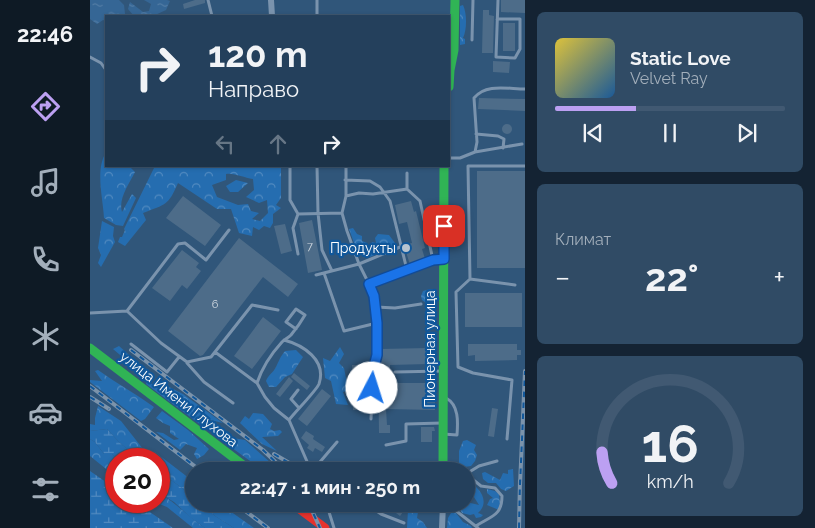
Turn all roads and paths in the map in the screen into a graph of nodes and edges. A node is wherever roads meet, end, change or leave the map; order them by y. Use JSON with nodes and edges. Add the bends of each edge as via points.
{"nodes":[{"id":1,"x":208,"y":0,"type":"edge"},
{"id":2,"x":271,"y":0,"type":"edge"},
{"id":3,"x":317,"y":0,"type":"edge"},
{"id":4,"x":455,"y":0,"type":"edge"},
{"id":5,"x":473,"y":0,"type":"edge"},
{"id":6,"x":498,"y":0,"type":"edge"},
{"id":7,"x":212,"y":15,"type":"edge"},
{"id":8,"x":272,"y":15,"type":"edge"},
{"id":9,"x":317,"y":15,"type":"edge"},
{"id":10,"x":497,"y":19,"type":"junction"},
{"id":11,"x":472,"y":40,"type":"dead end"},
{"id":12,"x":90,"y":57,"type":"edge"},
{"id":13,"x":451,"y":57,"type":"edge"},
{"id":14,"x":105,"y":69,"type":"edge"},
{"id":15,"x":450,"y":72,"type":"edge"},
{"id":16,"x":525,"y":89,"type":"edge"},
{"id":17,"x":476,"y":134,"type":"junction"},
{"id":18,"x":522,"y":144,"type":"dead end"},
{"id":19,"x":503,"y":148,"type":"junction"},
{"id":20,"x":475,"y":152,"type":"junction"},
{"id":21,"x":450,"y":158,"type":"edge"},
{"id":22,"x":525,"y":166,"type":"edge"},
{"id":23,"x":290,"y":167,"type":"edge"},
{"id":24,"x":318,"y":167,"type":"edge"},
{"id":25,"x":346,"y":167,"type":"edge"},
{"id":26,"x":444,"y":167,"type":"edge"},
{"id":27,"x":407,"y":173,"type":"dead end"},
{"id":28,"x":345,"y":180,"type":"junction"},
{"id":29,"x":407,"y":189,"type":"junction"},
{"id":30,"x":384,"y":193,"type":"junction"},
{"id":31,"x":346,"y":196,"type":"junction"},
{"id":32,"x":342,"y":212,"type":"junction"},
{"id":33,"x":318,"y":213,"type":"junction"},
{"id":34,"x":298,"y":214,"type":"junction"},
{"id":35,"x":229,"y":230,"type":"dead end"},
{"id":36,"x":400,"y":247,"type":"junction"},
{"id":37,"x":298,"y":254,"type":"dead end"},
{"id":38,"x":444,"y":259,"type":"junction"},
{"id":39,"x":433,"y":260,"type":"junction"},
{"id":40,"x":359,"y":264,"type":"junction"},
{"id":41,"x":407,"y":270,"type":"junction"},
{"id":42,"x":332,"y":271,"type":"junction"},
{"id":43,"x":324,"y":273,"type":"junction"},
{"id":44,"x":316,"y":275,"type":"dead end"},
{"id":45,"x":470,"y":279,"type":"junction"},
{"id":46,"x":369,"y":284,"type":"junction"},
{"id":47,"x":515,"y":285,"type":"dead end"},
{"id":48,"x":421,"y":304,"type":"dead end"},
{"id":49,"x":376,"y":307,"type":"junction"},
{"id":50,"x":278,"y":310,"type":"dead end"},
{"id":51,"x":127,"y":311,"type":"junction"},
{"id":52,"x":90,"y":313,"type":"edge"},
{"id":53,"x":377,"y":323,"type":"junction"},
{"id":54,"x":296,"y":329,"type":"junction"},
{"id":55,"x":283,"y":340,"type":"junction"},
{"id":56,"x":131,"y":344,"type":"dead end"},
{"id":57,"x":90,"y":348,"type":"edge"},
{"id":58,"x":215,"y":352,"type":"junction"},
{"id":59,"x":179,"y":357,"type":"junction"},
{"id":60,"x":187,"y":362,"type":"junction"},
{"id":61,"x":443,"y":371,"type":"junction"},
{"id":62,"x":395,"y":372,"type":"dead end"},
{"id":63,"x":256,"y":383,"type":"junction"},
{"id":64,"x":298,"y":390,"type":"dead end"},
{"id":65,"x":443,"y":396,"type":"junction"},
{"id":66,"x":232,"y":403,"type":"dead end"},
{"id":67,"x":299,"y":408,"type":"junction"},
{"id":68,"x":371,"y":419,"type":"dead end"},
{"id":69,"x":289,"y":420,"type":"junction"},
{"id":70,"x":443,"y":423,"type":"junction"},
{"id":71,"x":443,"y":434,"type":"junction"},
{"id":72,"x":507,"y":439,"type":"dead end"},
{"id":73,"x":337,"y":442,"type":"dead end"},
{"id":74,"x":386,"y":445,"type":"dead end"},
{"id":75,"x":498,"y":461,"type":"dead end"},
{"id":76,"x":239,"y":462,"type":"edge"},
{"id":77,"x":307,"y":462,"type":"edge"},
{"id":78,"x":322,"y":462,"type":"edge"},
{"id":79,"x":443,"y":462,"type":"edge"},
{"id":80,"x":475,"y":468,"type":"edge"},
{"id":81,"x":475,"y":481,"type":"edge"},
{"id":82,"x":304,"y":512,"type":"edge"},
{"id":83,"x":329,"y":512,"type":"edge"},
{"id":84,"x":378,"y":512,"type":"edge"},
{"id":85,"x":442,"y":512,"type":"edge"},
{"id":86,"x":458,"y":512,"type":"edge"},
{"id":87,"x":404,"y":524,"type":"dead end"},
{"id":88,"x":477,"y":527,"type":"edge"},
{"id":89,"x":325,"y":528,"type":"edge"},
{"id":90,"x":334,"y":528,"type":"edge"},
{"id":91,"x":442,"y":528,"type":"edge"}],
"edges":[{"from":1,"to":7,"type":"lane"},
{"from":2,"to":8,"type":"street"},
{"from":3,"to":9,"type":"lane"},
{"from":4,"to":13,"type":"street","via":[[455,42]]},
{"from":5,"to":11,"type":"lane"},
{"from":6,"to":10,"type":"lane"},
{"from":10,"to":10,"type":"lane","via":[[496,57],[515,58],[520,49],[520,19]]},
{"from":12,"to":14,"type":"lane"},
{"from":13,"to":15,"type":"street"},
{"from":16,"to":17,"type":"lane","via":[[484,89],[478,93],[474,98]]},
{"from":17,"to":19,"type":"lane","via":[[504,139]]},
{"from":17,"to":20,"type":"lane"},
{"from":18,"to":19,"type":"lane"},
{"from":19,"to":20,"type":"lane"},
{"from":20,"to":21,"type":"lane"},
{"from":22,"to":45,"type":"lane","via":[[468,166]]},
{"from":23,"to":34,"type":"lane","via":[[290,200]]},
{"from":24,"to":33,"type":"lane"},
{"from":25,"to":28,"type":"lane"},
{"from":26,"to":38,"type":"street","name":"Пионерная улица"},
{"from":27,"to":29,"type":"lane"},
{"from":28,"to":30,"type":"lane","via":[[370,180]]},
{"from":28,"to":31,"type":"lane"},
{"from":29,"to":30,"type":"lane"},
{"from":29,"to":39,"type":"lane","via":[[420,201]]},
{"from":30,"to":31,"type":"lane"},
{"from":30,"to":36,"type":"lane","via":[[390,201]]},
{"from":31,"to":32,"type":"lane"},
{"from":32,"to":33,"type":"lane"},
{"from":32,"to":40,"type":"lane"},
{"from":33,"to":34,"type":"lane"},
{"from":33,"to":42,"type":"lane","via":[[322,250]]},
{"from":34,"to":37,"type":"lane","via":[[293,228]]},
{"from":35,"to":51,"type":"lane","via":[[206,260],[185,243],[178,244]]},
{"from":36,"to":40,"type":"lane"},
{"from":36,"to":41,"type":"lane"},
{"from":38,"to":39,"type":"lane"},
{"from":38,"to":61,"type":"street","name":"Пионерная улица"},
{"from":39,"to":41,"type":"lane"},
{"from":40,"to":42,"type":"lane"},
{"from":40,"to":46,"type":"lane"},
{"from":41,"to":46,"type":"lane"},
{"from":42,"to":43,"type":"lane"},
{"from":43,"to":44,"type":"lane"},
{"from":43,"to":53,"type":"lane","via":[[344,331]]},
{"from":45,"to":47,"type":"lane"},
{"from":45,"to":72,"type":"lane","via":[[456,292],[458,368],[512,380]]},
{"from":46,"to":49,"type":"lane"},
{"from":48,"to":49,"type":"lane"},
{"from":49,"to":53,"type":"lane"},
{"from":50,"to":58,"type":"lane","via":[[252,305]]},
{"from":51,"to":52,"type":"lane"},
{"from":51,"to":59,"type":"lane"},
{"from":53,"to":68,"type":"lane"},
{"from":54,"to":54,"type":"lane","via":[[305,315],[296,309],[286,322]]},
{"from":54,"to":55,"type":"lane"},
{"from":55,"to":63,"type":"lane","via":[[262,368]]},
{"from":55,"to":67,"type":"lane","via":[[310,352],[320,372],[319,385]]},
{"from":56,"to":59,"type":"lane","via":[[167,372]]},
{"from":57,"to":76,"type":"street","name":"улица Имени Глухова"},
{"from":58,"to":60,"type":"lane","via":[[211,358]]},
{"from":58,"to":63,"type":"lane"},
{"from":59,"to":60,"type":"lane"},
{"from":60,"to":66,"type":"lane","via":[[204,382]]},
{"from":61,"to":62,"type":"lane"},
{"from":61,"to":65,"type":"street","name":"Пионерная улица"},
{"from":63,"to":69,"type":"lane","via":[[274,408]]},
{"from":64,"to":67,"type":"lane","via":[[291,399]]},
{"from":65,"to":70,"type":"street","name":"Пионерная улица"},
{"from":65,"to":71,"type":"lane","via":[[452,402],[458,423],[457,435]]},
{"from":67,"to":69,"type":"lane"},
{"from":69,"to":77,"type":"lane"},
{"from":70,"to":71,"type":"street","name":"Пионерная улица"},
{"from":70,"to":74,"type":"lane","via":[[406,424],[406,441]]},
{"from":71,"to":79,"type":"street","name":"Пионерная улица"},
{"from":73,"to":78,"type":"lane"},
{"from":75,"to":80,"type":"lane"},
{"from":81,"to":88,"type":"lane","via":[[481,486],[495,488],[502,496],[498,514]]},
{"from":82,"to":89,"type":"street"},
{"from":83,"to":90,"type":"lane"},
{"from":84,"to":87,"type":"lane"},
{"from":85,"to":91,"type":"street"},
{"from":86,"to":88,"type":"lane"}]}
